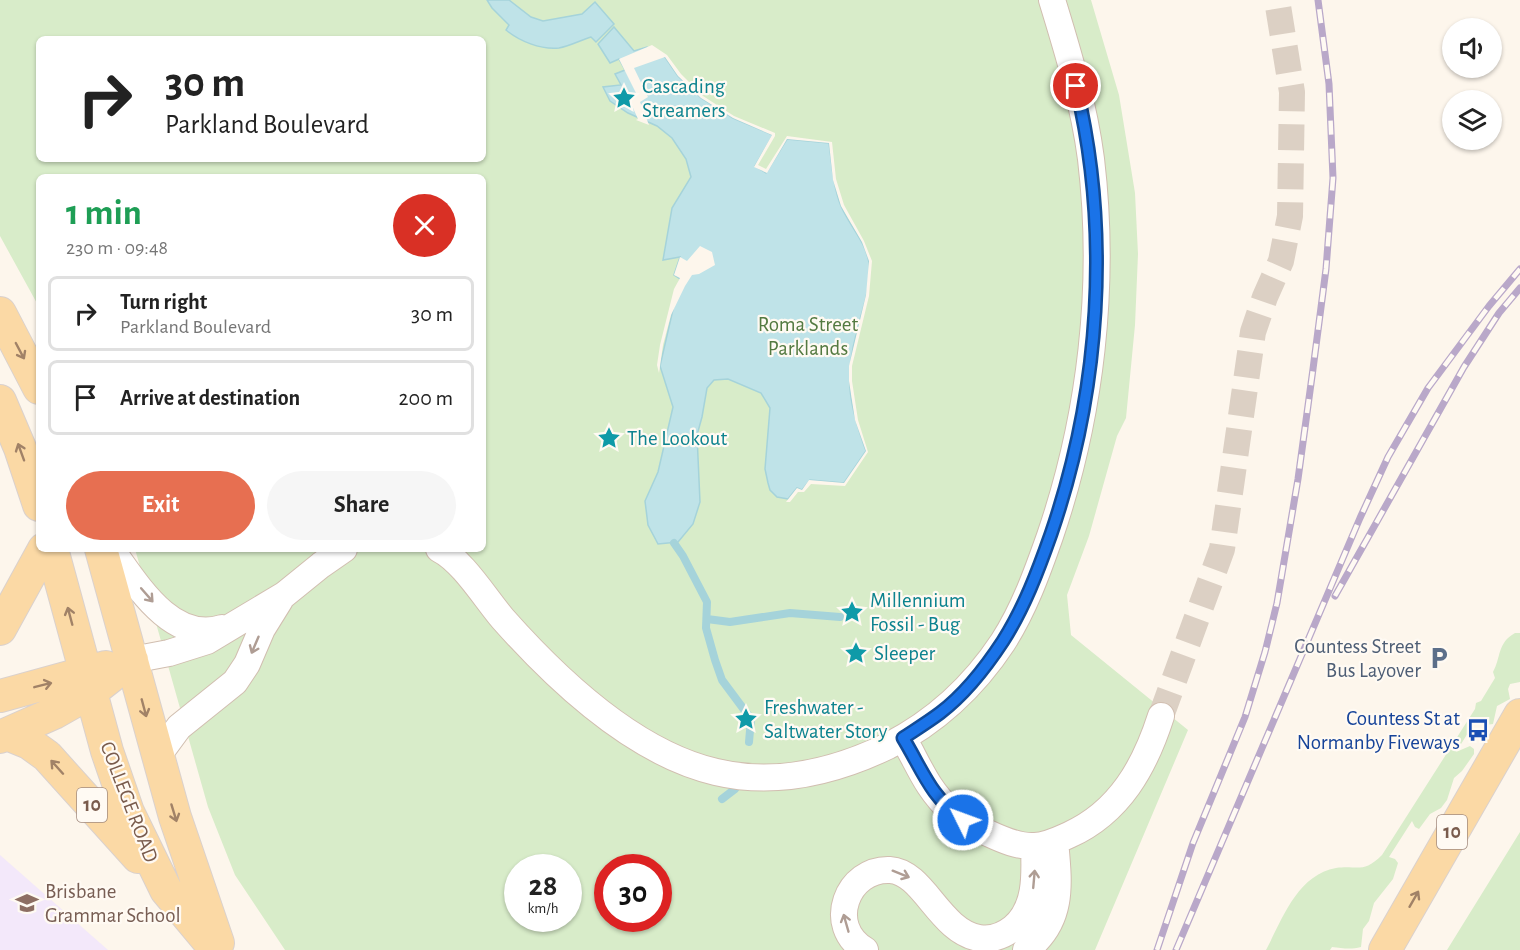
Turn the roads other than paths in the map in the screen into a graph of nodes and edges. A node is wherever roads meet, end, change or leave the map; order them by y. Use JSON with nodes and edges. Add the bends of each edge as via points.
{"nodes":[{"id":1,"x":1052,"y":0,"type":"edge"},
{"id":2,"x":0,"y":313,"type":"edge"},
{"id":3,"x":36,"y":382,"type":"edge"},
{"id":4,"x":0,"y":401,"type":"edge"},
{"id":5,"x":36,"y":496,"type":"edge"},
{"id":6,"x":42,"y":552,"type":"edge"},
{"id":7,"x":52,"y":552,"type":"edge"},
{"id":8,"x":103,"y":552,"type":"edge"},
{"id":9,"x":113,"y":552,"type":"edge"},
{"id":10,"x":340,"y":552,"type":"edge"},
{"id":11,"x":445,"y":552,"type":"edge"},
{"id":12,"x":284,"y":595,"type":"junction"},
{"id":13,"x":237,"y":623,"type":"junction"},
{"id":14,"x":0,"y":629,"type":"edge"},
{"id":15,"x":132,"y":660,"type":"junction"},
{"id":16,"x":88,"y":682,"type":"junction"},
{"id":17,"x":0,"y":696,"type":"edge"},
{"id":18,"x":1520,"y":715,"type":"edge"},
{"id":19,"x":1161,"y":716,"type":"tunnel mouth"},
{"id":20,"x":3,"y":736,"type":"edge"},
{"id":21,"x":903,"y":738,"type":"junction"},
{"id":22,"x":157,"y":757,"type":"junction"},
{"id":23,"x":1045,"y":844,"type":"junction"},
{"id":24,"x":166,"y":890,"type":"junction"},
{"id":25,"x":218,"y":950,"type":"edge"},
{"id":26,"x":865,"y":950,"type":"edge"},
{"id":27,"x":1026,"y":950,"type":"edge"},
{"id":28,"x":1385,"y":950,"type":"edge"}],
"edges":[{"from":1,"to":21,"type":"street","via":[[1083,114],[1096,224],[1093,344],[1078,436],[1037,573],[1003,642],[960,695]]},
{"from":2,"to":3,"type":"main road","one_way":true},
{"from":5,"to":4,"type":"main road","one_way":true},
{"from":6,"to":14,"type":"main road"},
{"from":16,"to":7,"type":"main road","name":"COLLEGE ROAD","one_way":true},
{"from":8,"to":15,"type":"main road","name":"COLLEGE ROAD"},
{"from":9,"to":13,"type":"street","one_way":true,"via":[[156,606],[174,621],[204,630]]},
{"from":10,"to":12,"type":"street"},
{"from":11,"to":21,"type":"street","via":[[565,682],[634,736],[688,764],[750,778],[778,778],[838,766]]},
{"from":12,"to":13,"type":"street"},
{"from":12,"to":22,"type":"street","one_way":true,"via":[[235,682],[179,727]]},
{"from":13,"to":15,"type":"street","via":[[207,641]]},
{"from":15,"to":16,"type":"main road","number":"10"},
{"from":15,"to":22,"type":"main road","name":"COLLEGE ROAD","number":"10","one_way":true},
{"from":17,"to":16,"type":"main road","number":"10","one_way":true},
{"from":16,"to":20,"type":"main road","number":"10","via":[[54,713]]},
{"from":16,"to":24,"type":"main road","name":"COLLEGE ROAD","via":[[128,812]]},
{"from":28,"to":18,"type":"main road","number":"10","one_way":true},
{"from":19,"to":23,"type":"street","via":[[1141,768],[1125,792],[1106,812],[1081,829]]},
{"from":24,"to":20,"type":"main road","number":"10","one_way":true,"via":[[47,756],[29,743]]},
{"from":21,"to":23,"type":"street","via":[[921,775],[952,812],[1005,841]]},
{"from":22,"to":25,"type":"main road","name":"COLLEGE ROAD","number":"10","one_way":true},
{"from":26,"to":23,"type":"street","one_way":true,"via":[[847,931],[843,908],[850,891],[868,875],[889,870],[910,877],[955,927],[989,939],[1010,930],[1024,915],[1032,894],[1035,863]]},
{"from":23,"to":27,"type":"street","via":[[1058,888],[1055,908],[1047,929]]},
{"from":24,"to":25,"type":"main road","name":"COLLEGE ROAD","number":"10"}]}
